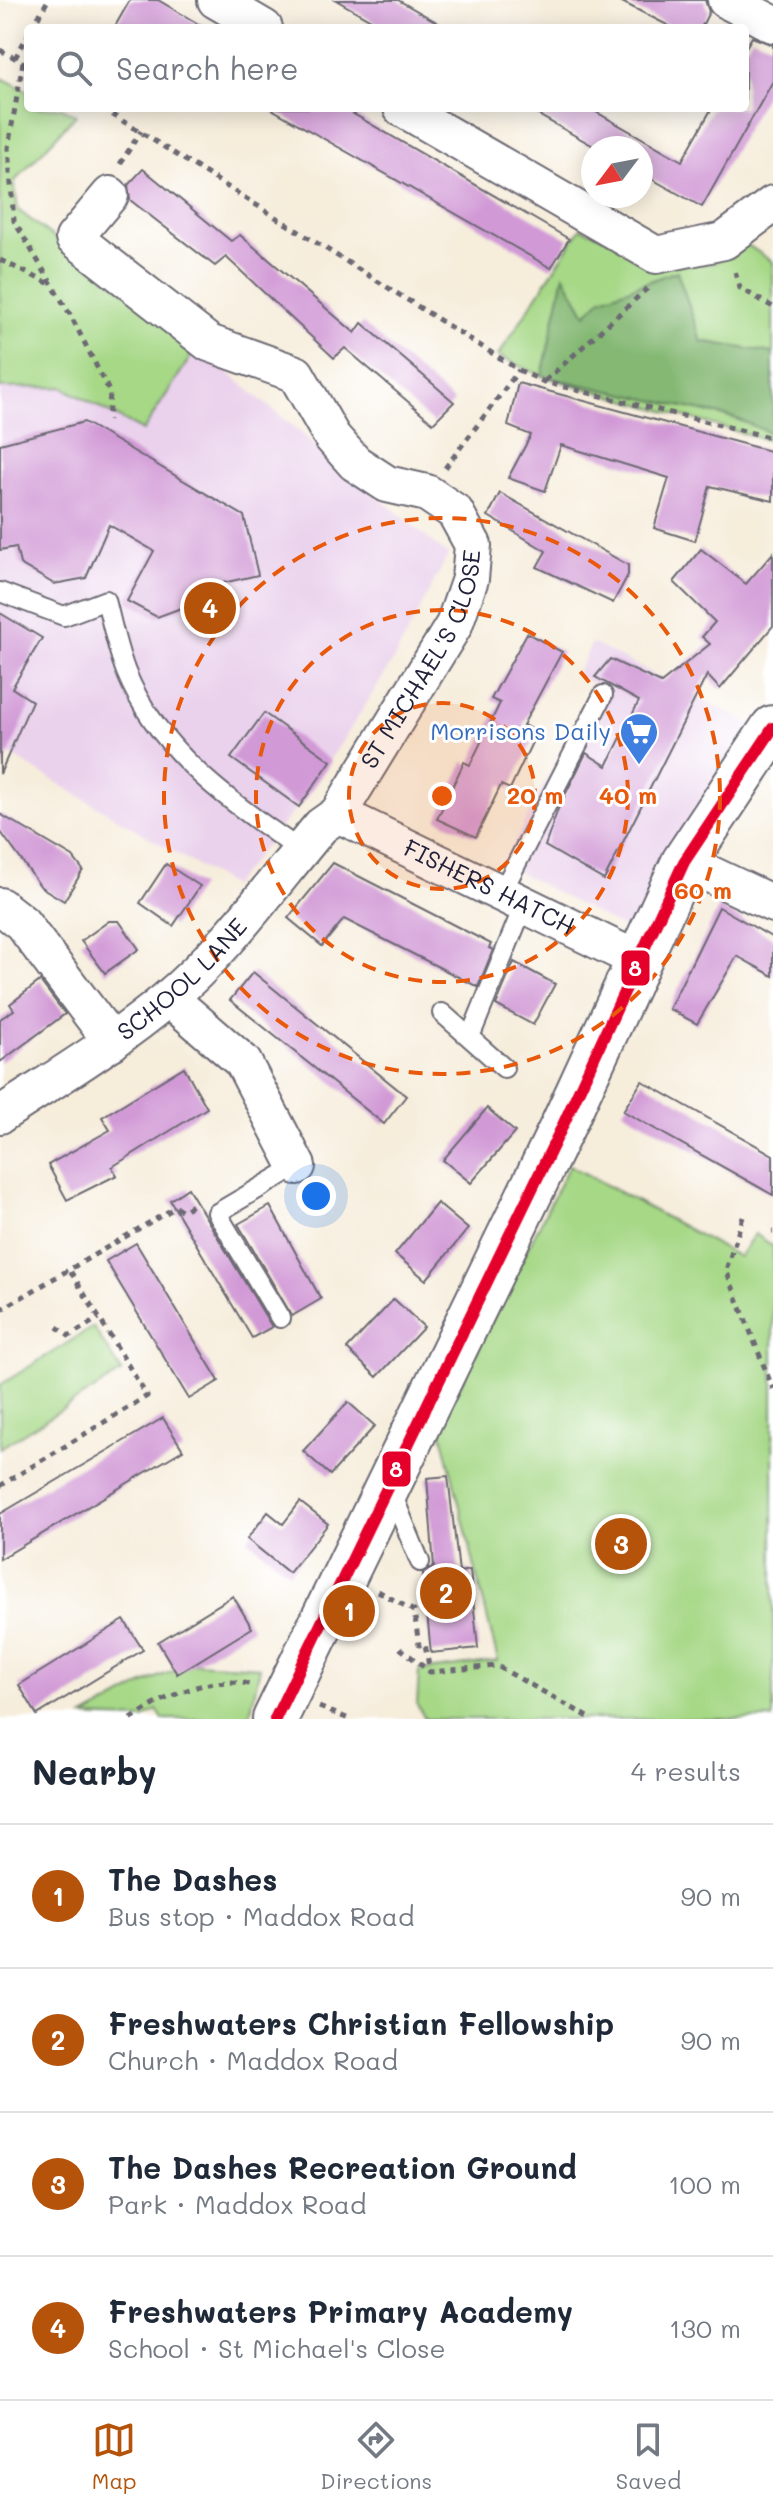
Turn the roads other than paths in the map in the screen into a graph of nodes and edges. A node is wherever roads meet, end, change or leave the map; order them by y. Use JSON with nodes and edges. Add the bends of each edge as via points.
{"nodes":[{"id":1,"x":216,"y":0,"type":"edge"},
{"id":2,"x":726,"y":0,"type":"edge"},
{"id":3,"x":257,"y":24,"type":"edge"},
{"id":4,"x":773,"y":24,"type":"edge"},
{"id":5,"x":409,"y":112,"type":"edge"},
{"id":6,"x":110,"y":195,"type":"dead end"},
{"id":7,"x":773,"y":204,"type":"edge"},
{"id":8,"x":0,"y":592,"type":"edge"},
{"id":9,"x":603,"y":695,"type":"dead end"},
{"id":10,"x":773,"y":728,"type":"edge"},
{"id":11,"x":338,"y":814,"type":"junction"},
{"id":12,"x":300,"y":850,"type":"junction"},
{"id":13,"x":684,"y":862,"type":"junction"},
{"id":14,"x":513,"y":899,"type":"junction"},
{"id":15,"x":773,"y":904,"type":"edge"},
{"id":16,"x":0,"y":906,"type":"edge"},
{"id":17,"x":640,"y":961,"type":"junction"},
{"id":18,"x":169,"y":998,"type":"junction"},
{"id":19,"x":442,"y":1013,"type":"dead end"},
{"id":20,"x":470,"y":1037,"type":"junction"},
{"id":21,"x":112,"y":1042,"type":"junction"},
{"id":22,"x":504,"y":1068,"type":"dead end"},
{"id":23,"x":0,"y":1115,"type":"edge"},
{"id":24,"x":297,"y":1166,"type":"joint"},
{"id":25,"x":280,"y":1318,"type":"dead end"},
{"id":26,"x":388,"y":1485,"type":"junction"},
{"id":27,"x":420,"y":1562,"type":"dead end"},
{"id":28,"x":281,"y":1707,"type":"edge"}],
"edges":[{"from":1,"to":3,"type":"street"},
{"from":2,"to":4,"type":"street"},
{"from":5,"to":7,"type":"street","via":[[656,255],[708,244]]},
{"from":6,"to":11,"type":"street","name":"ST MICHAEL'S CLOSE","via":[[74,238],[209,343],[296,374],[332,437],[355,463],[387,484],[427,493],[455,512],[473,545],[470,579],[454,625]]},
{"from":8,"to":12,"type":"lane","via":[[64,616],[106,600],[126,671],[167,740],[201,776]]},
{"from":9,"to":14,"type":"lane"},
{"from":10,"to":13,"type":"street"},
{"from":11,"to":12,"type":"street","name":"SCHOOL LANE"},
{"from":11,"to":14,"type":"street","name":"FISHERS HATCH"},
{"from":12,"to":18,"type":"street","name":"SCHOOL LANE"},
{"from":13,"to":15,"type":"street"},
{"from":13,"to":17,"type":"street"},
{"from":14,"to":17,"type":"street","name":"FISHERS HATCH"},
{"from":14,"to":20,"type":"lane"},
{"from":16,"to":21,"type":"street","via":[[22,923]]},
{"from":17,"to":26,"type":"street"},
{"from":18,"to":21,"type":"street","name":"SCHOOL LANE"},
{"from":18,"to":24,"type":"street","via":[[243,1062]]},
{"from":19,"to":20,"type":"lane"},
{"from":20,"to":22,"type":"lane"},
{"from":21,"to":23,"type":"street","name":"SCHOOL LANE"},
{"from":24,"to":25,"type":"lane","via":[[217,1213]]},
{"from":26,"to":27,"type":"lane"},
{"from":26,"to":28,"type":"street"}]}
